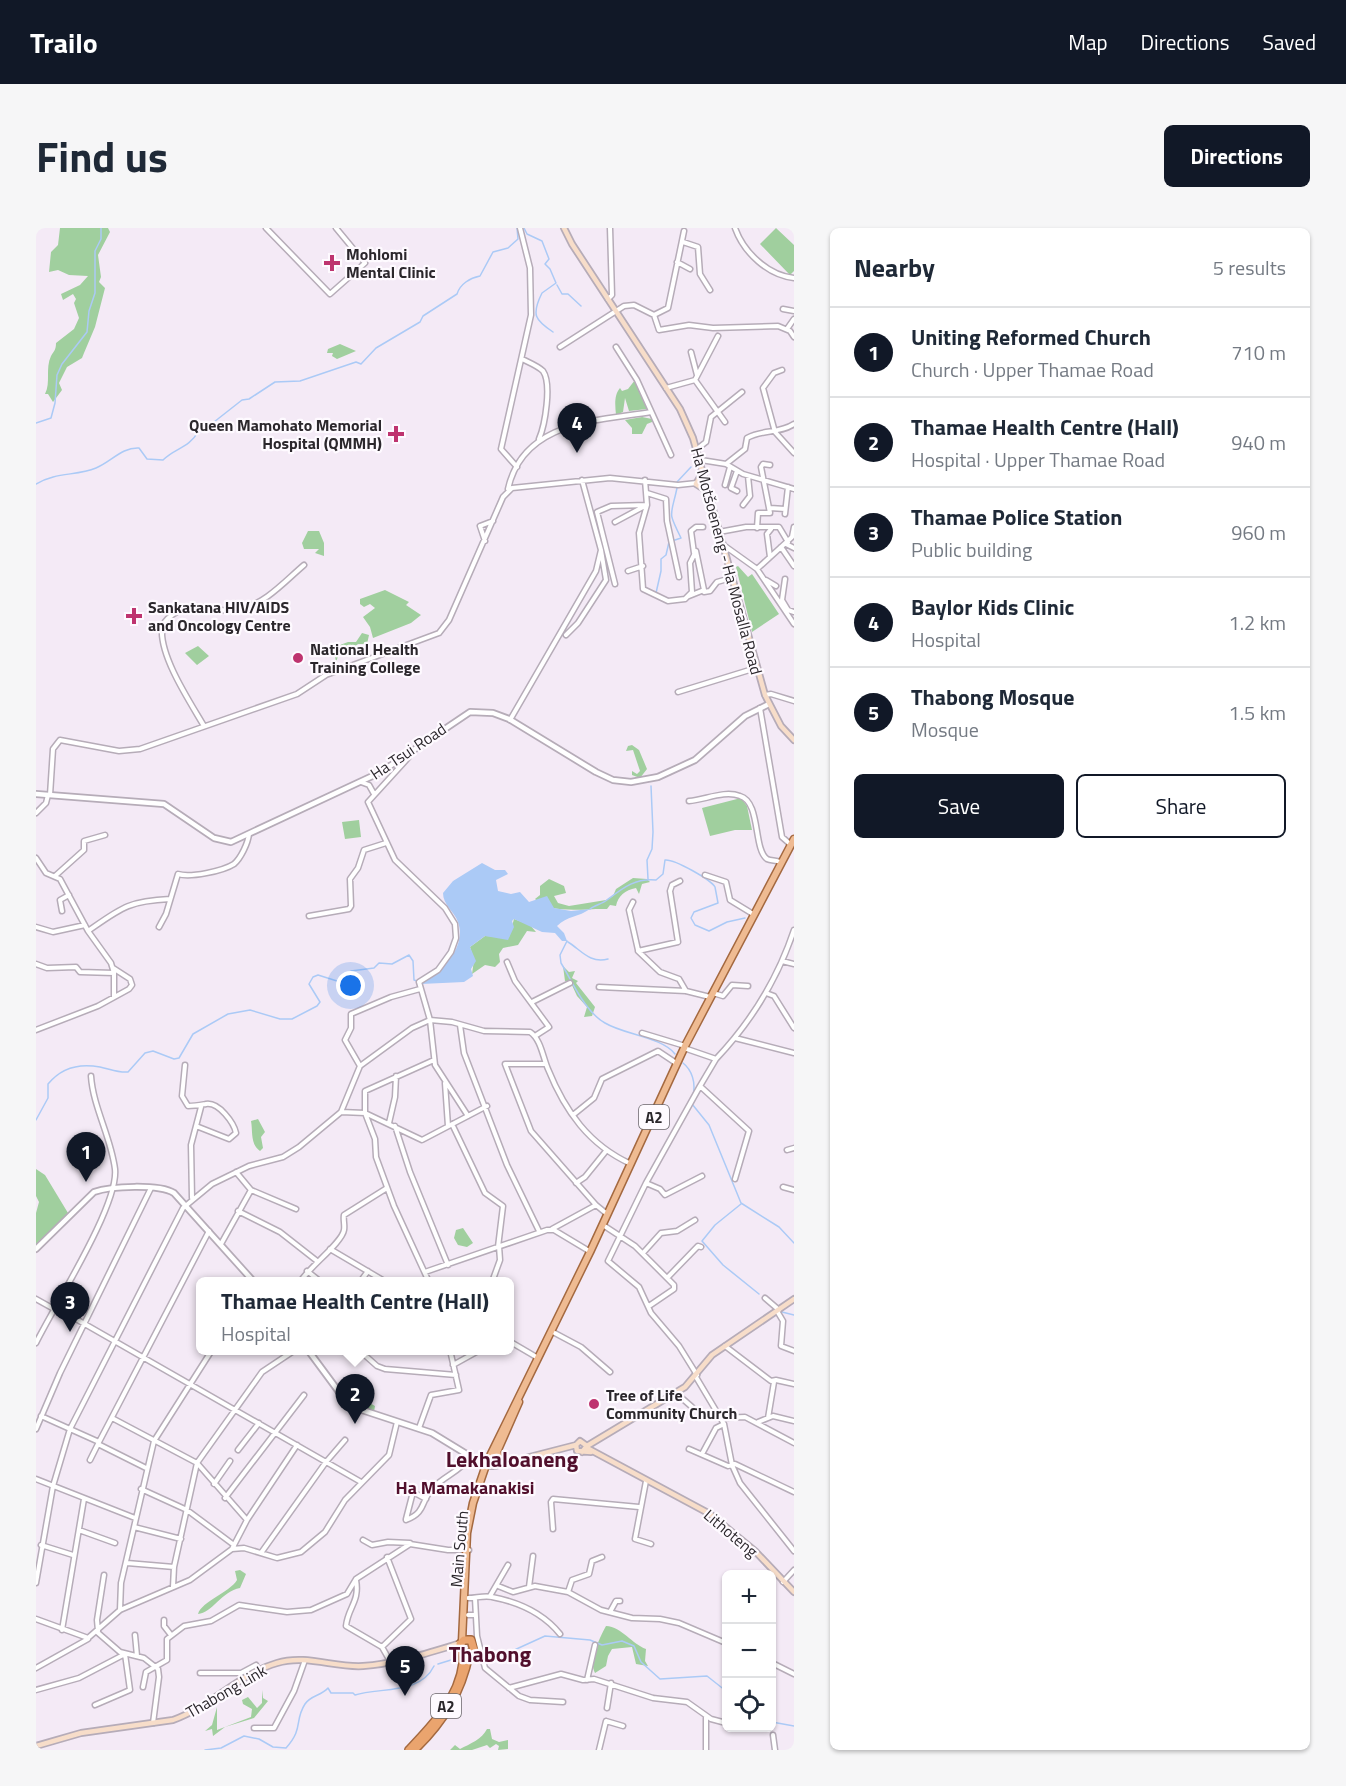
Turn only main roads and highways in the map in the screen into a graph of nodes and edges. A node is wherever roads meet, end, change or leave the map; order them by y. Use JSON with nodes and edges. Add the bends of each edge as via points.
{"nodes":[{"id":1,"x":564,"y":228,"type":"edge"},
{"id":2,"x":704,"y":471,"type":"junction"},
{"id":3,"x":709,"y":493,"type":"junction"},
{"id":4,"x":794,"y":740,"type":"edge"},
{"id":5,"x":793,"y":842,"type":"edge"},
{"id":6,"x":794,"y":1299,"type":"edge"},
{"id":7,"x":519,"y":1398,"type":"junction"},
{"id":8,"x":595,"y":1440,"type":"junction"},
{"id":9,"x":583,"y":1448,"type":"junction"},
{"id":10,"x":566,"y":1449,"type":"junction"},
{"id":11,"x":497,"y":1451,"type":"junction"},
{"id":12,"x":596,"y":1454,"type":"junction"},
{"id":13,"x":504,"y":1463,"type":"junction"},
{"id":14,"x":488,"y":1466,"type":"junction"},
{"id":15,"x":468,"y":1550,"type":"junction"},
{"id":16,"x":794,"y":1592,"type":"edge"},
{"id":17,"x":472,"y":1642,"type":"junction"},
{"id":18,"x":463,"y":1648,"type":"junction"},
{"id":19,"x":38,"y":1747,"type":"edge"},
{"id":20,"x":409,"y":1750,"type":"edge"},
{"id":21,"x":414,"y":1750,"type":"edge"}],
"edges":[{"from":1,"to":2,"type":"main road","name":"Ha Motšoeneng - Ha Mosalla Road","via":[[666,388]]},
{"from":2,"to":3,"type":"main road","name":"Ha Motšoeneng - Ha Mosalla Road"},
{"from":2,"to":3,"type":"main road","via":[[696,484]]},
{"from":3,"to":4,"type":"main road","name":"Ha Motšoeneng - Ha Mosalla Road","via":[[765,695]]},
{"from":5,"to":7,"type":"main road","number":"A2","via":[[676,1063],[632,1164]]},
{"from":6,"to":8,"type":"main road","via":[[725,1345],[676,1393]]},
{"from":7,"to":11,"type":"main road","name":"Main South","number":"A2"},
{"from":7,"to":14,"type":"main road","name":"Main South","number":"A2"},
{"from":8,"to":9,"type":"main road"},
{"from":8,"to":12,"type":"main road"},
{"from":9,"to":10,"type":"main road","name":"Lithoteng"},
{"from":9,"to":10,"type":"main road","via":[[576,1444]]},
{"from":9,"to":12,"type":"main road","name":"Lithoteng"},
{"from":10,"to":13,"type":"main road"},
{"from":11,"to":13,"type":"main road"},
{"from":11,"to":14,"type":"main road","name":"Main South","number":"A2"},
{"from":12,"to":16,"type":"main road","name":"Lithoteng","via":[[710,1514]]},
{"from":13,"to":14,"type":"main road"},
{"from":14,"to":15,"type":"main road","name":"Main South","number":"A2"},
{"from":15,"to":17,"type":"main road","name":"Main South","number":"A2","via":[[472,1615],[468,1630]]},
{"from":15,"to":18,"type":"main road","name":"Main South","number":"A2"},
{"from":17,"to":18,"type":"highway","via":[[469,1640]]},
{"from":17,"to":18,"type":"highway","name":"Main South","number":"A2","via":[[475,1647]]},
{"from":18,"to":19,"type":"main road","name":"Thabong Link","via":[[451,1646],[362,1666],[285,1661],[259,1671],[186,1716],[81,1733]]},
{"from":18,"to":20,"type":"highway","name":"Main South","number":"A2","via":[[462,1666],[450,1700]]},
{"from":18,"to":21,"type":"highway","name":"Main South","number":"A2","via":[[454,1701]]}]}
